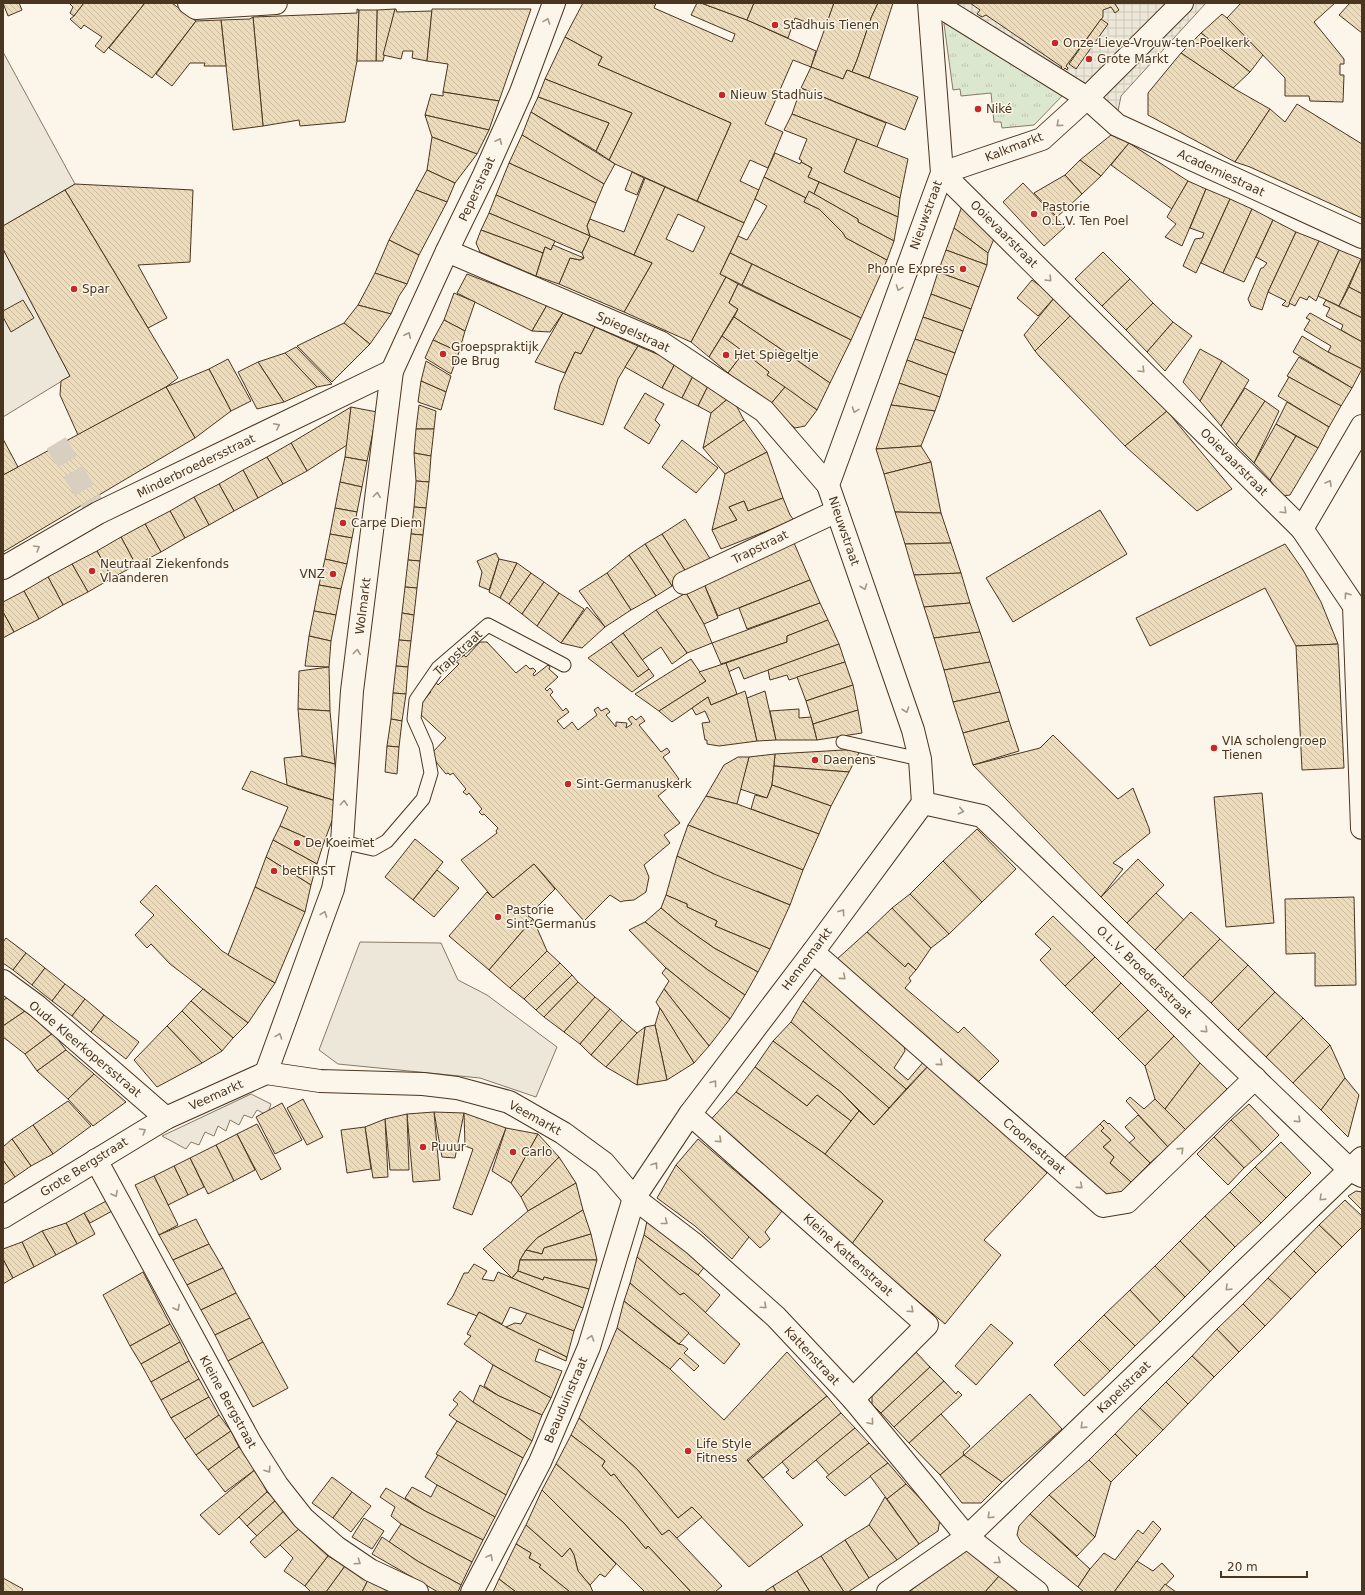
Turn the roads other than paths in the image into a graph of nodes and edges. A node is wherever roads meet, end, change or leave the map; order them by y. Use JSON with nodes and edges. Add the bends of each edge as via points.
{"nodes":[{"id":1,"x":189,"y":3,"type":"edge"},
{"id":2,"x":276,"y":3,"type":"edge"},
{"id":3,"x":554,"y":3,"type":"edge"},
{"id":4,"x":929,"y":3,"type":"edge"},
{"id":5,"x":934,"y":3,"type":"edge"},
{"id":6,"x":1182,"y":3,"type":"edge"},
{"id":7,"x":1087,"y":98,"type":"junction"},
{"id":8,"x":942,"y":173,"type":"junction"},
{"id":9,"x":1362,"y":237,"type":"edge"},
{"id":10,"x":447,"y":251,"type":"junction"},
{"id":11,"x":392,"y":370,"type":"junction"},
{"id":12,"x":1362,"y":426,"type":"edge"},
{"id":13,"x":828,"y":485,"type":"junction"},
{"id":14,"x":837,"y":511,"type":"junction"},
{"id":15,"x":1302,"y":529,"type":"junction"},
{"id":16,"x":3,"y":568,"type":"edge"},
{"id":17,"x":684,"y":583,"type":"dead end"},
{"id":18,"x":564,"y":664,"type":"dead end"},
{"id":19,"x":844,"y":742,"type":"dead end"},
{"id":20,"x":920,"y":759,"type":"junction"},
{"id":21,"x":923,"y":803,"type":"junction"},
{"id":22,"x":1362,"y":828,"type":"edge"},
{"id":23,"x":342,"y":842,"type":"junction"},
{"id":24,"x":813,"y":952,"type":"junction"},
{"id":25,"x":3,"y":981,"type":"edge"},
{"id":26,"x":266,"y":1073,"type":"junction"},
{"id":27,"x":1255,"y":1078,"type":"junction"},
{"id":28,"x":690,"y":1114,"type":"junction"},
{"id":29,"x":166,"y":1118,"type":"junction"},
{"id":30,"x":96,"y":1160,"type":"junction"},
{"id":31,"x":1358,"y":1168,"type":"edge"},
{"id":32,"x":634,"y":1198,"type":"junction"},
{"id":33,"x":3,"y":1217,"type":"edge"},
{"id":34,"x":853,"y":1400,"type":"junction"},
{"id":35,"x":967,"y":1537,"type":"junction"},
{"id":36,"x":417,"y":1592,"type":"edge"},
{"id":37,"x":472,"y":1592,"type":"edge"},
{"id":38,"x":888,"y":1592,"type":"edge"},
{"id":39,"x":1037,"y":1592,"type":"edge"}],
"edges":[{"from":1,"to":2,"type":"street","via":[[196,8]]},
{"from":10,"to":3,"type":"street","name":"Peperstraat","one_way":true,"via":[[521,92]]},
{"from":4,"to":8,"type":"street"},
{"from":5,"to":7,"type":"street"},
{"from":6,"to":7,"type":"street"},
{"from":7,"to":8,"type":"street","name":"Kalkmarkt","one_way":true,"via":[[1042,139]]},
{"from":7,"to":9,"type":"street","name":"Academiestraat","via":[[1117,125]]},
{"from":8,"to":13,"type":"street","name":"Nieuwstraat","one_way":true},
{"from":8,"to":15,"type":"street","name":"Ooievaarstraat","one_way":true},
{"from":11,"to":10,"type":"street","name":"Peperstraat","one_way":true},
{"from":10,"to":13,"type":"street","name":"Spiegelstraat","via":[[660,342],[764,411]]},
{"from":16,"to":11,"type":"street","name":"Minderbroedersstraat","one_way":true,"via":[[98,513]]},
{"from":23,"to":11,"type":"street","name":"Wolmarkt","one_way":true,"via":[[352,691]]},
{"from":15,"to":12,"type":"street","one_way":true},
{"from":13,"to":14,"type":"street","name":"Nieuwstraat"},
{"from":14,"to":17,"type":"street","name":"Trapstraat"},
{"from":14,"to":20,"type":"street","name":"Nieuwstraat","one_way":true,"via":[[913,730]]},
{"from":22,"to":15,"type":"street","name":"Ooievaarstraat","one_way":true,"via":[[1354,606]]},
{"from":18,"to":23,"type":"lane","name":"Trapstraat","via":[[488,625],[438,668],[416,700],[414,719],[426,746],[431,773],[423,799],[387,841],[373,850]]},
{"from":19,"to":20,"type":"lane"},
{"from":20,"to":21,"type":"street","name":"Nieuwstraat"},
{"from":24,"to":21,"type":"street","name":"Hennemarkt","one_way":true},
{"from":21,"to":27,"type":"street","name":"O.L.V. Broedersstraat","one_way":true,"via":[[982,816]]},
{"from":26,"to":23,"type":"street","one_way":true,"via":[[333,888]]},
{"from":24,"to":27,"type":"street","name":"Croonestraat","one_way":true,"via":[[1103,1206],[1127,1202]]},
{"from":28,"to":24,"type":"street","name":"Hennemarkt","one_way":true},
{"from":25,"to":29,"type":"street","name":"Oude Kleerkopersstraat","via":[[37,1006]]},
{"from":26,"to":29,"type":"street","name":"Veemarkt"},
{"from":26,"to":32,"type":"street","name":"Veemarkt","via":[[320,1081],[423,1084],[457,1088],[509,1102],[563,1133],[604,1163]]},
{"from":27,"to":31,"type":"street","name":"O.L.V. Broedersstraat","one_way":true},
{"from":32,"to":28,"type":"street","one_way":true},
{"from":28,"to":34,"type":"street","name":"Kleine Kattenstraat","one_way":true,"via":[[927,1325]]},
{"from":30,"to":29,"type":"street","name":"Grote Bergstraat","one_way":true},
{"from":30,"to":33,"type":"street","name":"Grote Bergstraat"},
{"from":30,"to":36,"type":"street","name":"Kleine Bergstraat","one_way":true,"via":[[251,1444],[277,1485],[303,1518],[336,1547],[370,1570]]},
{"from":31,"to":35,"type":"street","name":"Kapelstraat","one_way":true},
{"from":32,"to":34,"type":"street","name":"Kattenstraat","one_way":true,"via":[[694,1244],[776,1318]]},
{"from":37,"to":32,"type":"street","name":"Beauduinstraat","one_way":true,"via":[[540,1462],[589,1347]]},
{"from":34,"to":35,"type":"street","name":"Kattenstraat","one_way":true},
{"from":35,"to":38,"type":"street","name":"Kapelstraat"},
{"from":35,"to":39,"type":"street","name":"Kattenstraat","one_way":true}]}
